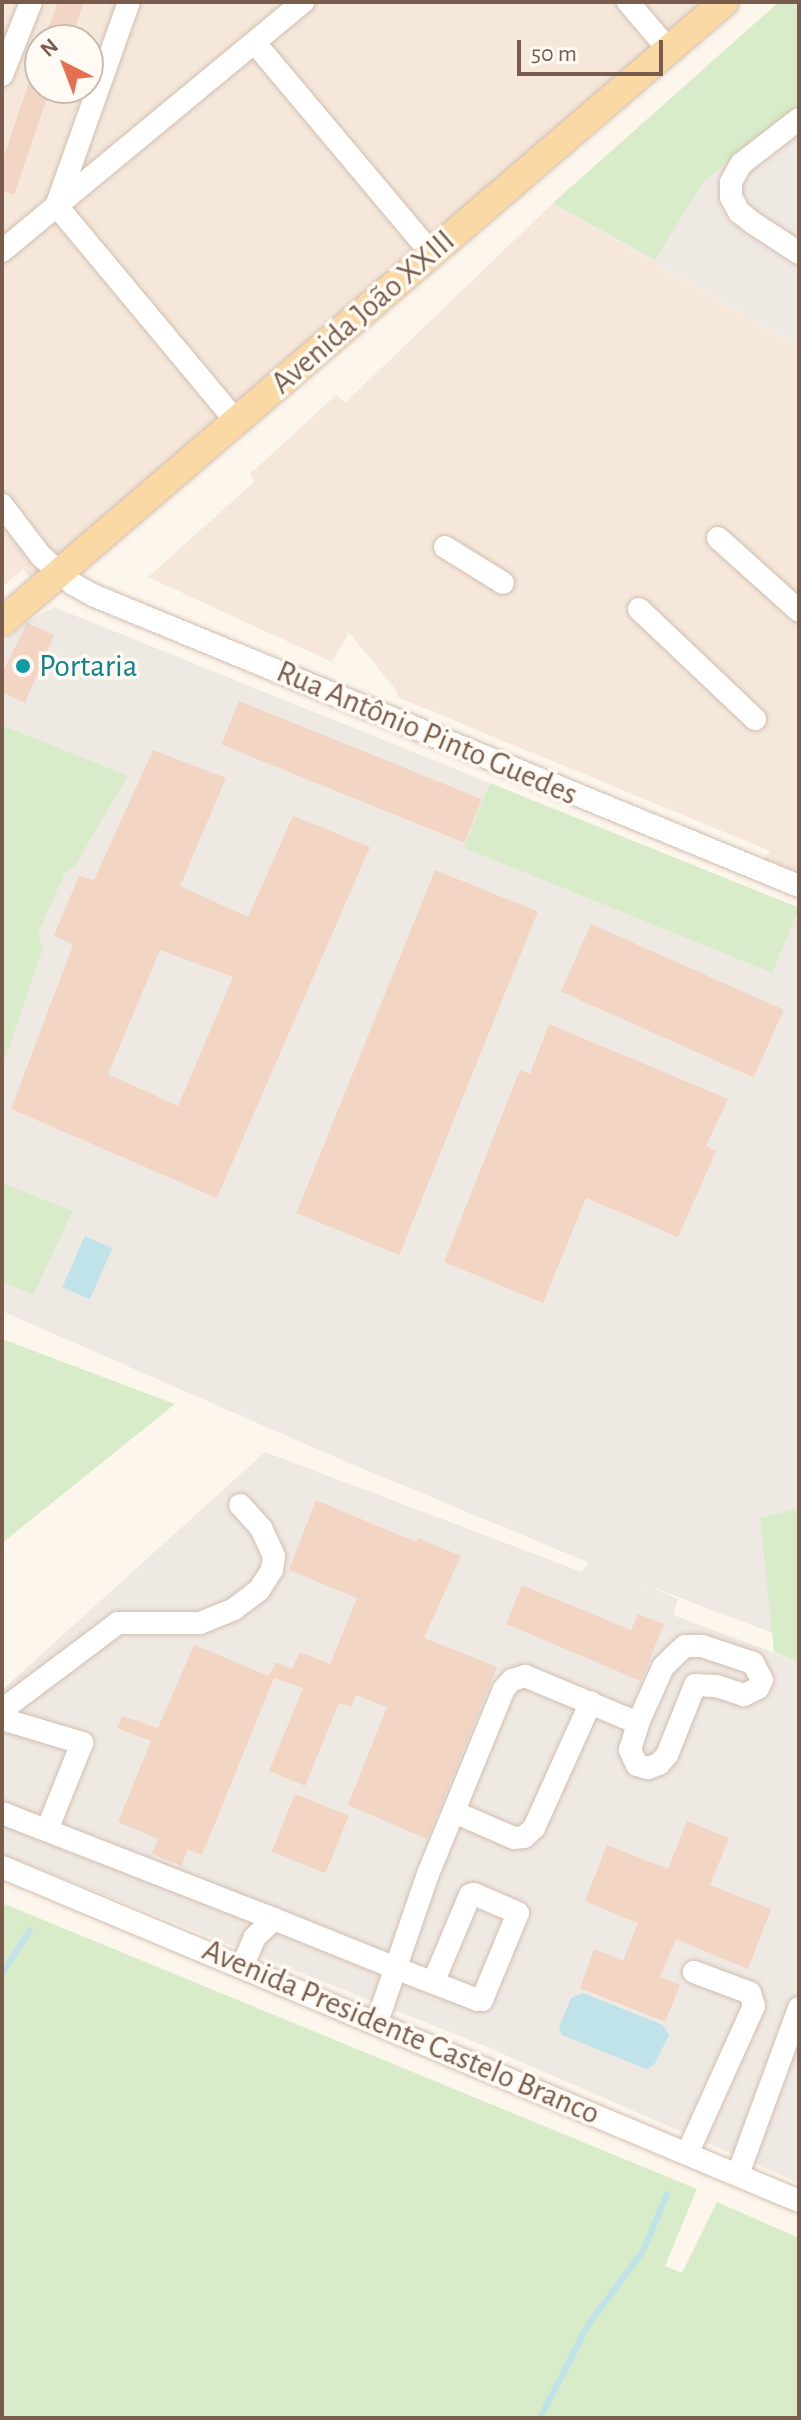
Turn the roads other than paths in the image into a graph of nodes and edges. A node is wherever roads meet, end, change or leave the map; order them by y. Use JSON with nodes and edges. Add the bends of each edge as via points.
{"nodes":[{"id":1,"x":31,"y":2,"type":"edge"},
{"id":2,"x":129,"y":2,"type":"edge"},
{"id":3,"x":303,"y":2,"type":"edge"},
{"id":4,"x":628,"y":2,"type":"edge"},
{"id":5,"x":724,"y":2,"type":"edge"},
{"id":6,"x":255,"y":43,"type":"junction"},
{"id":7,"x":668,"y":49,"type":"junction"},
{"id":8,"x":2,"y":75,"type":"edge"},
{"id":9,"x":799,"y":119,"type":"edge"},
{"id":10,"x":56,"y":205,"type":"junction"},
{"id":11,"x":2,"y":251,"type":"edge"},
{"id":12,"x":431,"y":253,"type":"junction"},
{"id":13,"x":799,"y":253,"type":"edge"},
{"id":14,"x":236,"y":421,"type":"junction"},
{"id":15,"x":2,"y":505,"type":"edge"},
{"id":16,"x":718,"y":538,"type":"dead end"},
{"id":17,"x":445,"y":547,"type":"dead end"},
{"id":18,"x":59,"y":573,"type":"junction"},
{"id":19,"x":503,"y":583,"type":"dead end"},
{"id":20,"x":639,"y":609,"type":"dead end"},
{"id":21,"x":799,"y":611,"type":"edge"},
{"id":22,"x":2,"y":622,"type":"edge"},
{"id":23,"x":755,"y":719,"type":"dead end"},
{"id":24,"x":794,"y":879,"type":"edge"},
{"id":25,"x":240,"y":1505,"type":"dead end"},
{"id":26,"x":591,"y":1702,"type":"junction"},
{"id":27,"x":2,"y":1710,"type":"edge"},
{"id":28,"x":2,"y":1719,"type":"edge"},
{"id":29,"x":638,"y":1723,"type":"junction"},
{"id":30,"x":454,"y":1812,"type":"junction"},
{"id":31,"x":2,"y":1813,"type":"edge"},
{"id":32,"x":47,"y":1830,"type":"junction"},
{"id":33,"x":2,"y":1867,"type":"edge"},
{"id":34,"x":274,"y":1919,"type":"junction"},
{"id":35,"x":243,"y":1965,"type":"junction"},
{"id":36,"x":395,"y":1968,"type":"junction"},
{"id":37,"x":694,"y":1972,"type":"dead end"},
{"id":38,"x":433,"y":1983,"type":"junction"},
{"id":39,"x":799,"y":2008,"type":"edge"},
{"id":40,"x":377,"y":2022,"type":"junction"},
{"id":41,"x":688,"y":2152,"type":"junction"},
{"id":42,"x":738,"y":2174,"type":"junction"},
{"id":43,"x":799,"y":2201,"type":"edge"}],
"edges":[{"from":1,"to":8,"type":"street"},
{"from":2,"to":10,"type":"street"},
{"from":3,"to":6,"type":"street"},
{"from":4,"to":7,"type":"street"},
{"from":5,"to":7,"type":"main road","name":"Avenida João XXIII"},
{"from":6,"to":10,"type":"street"},
{"from":6,"to":12,"type":"street"},
{"from":7,"to":12,"type":"main road","name":"Avenida João XXIII"},
{"from":9,"to":13,"type":"street","via":[[741,164],[731,182],[731,197],[739,212]]},
{"from":10,"to":11,"type":"street"},
{"from":10,"to":14,"type":"street"},
{"from":12,"to":14,"type":"main road","name":"Avenida João XXIII"},
{"from":14,"to":18,"type":"main road","name":"Avenida João XXIII"},
{"from":15,"to":18,"type":"street","name":"Rua Antônio Pinto Guedes"},
{"from":16,"to":21,"type":"street"},
{"from":17,"to":19,"type":"street"},
{"from":18,"to":22,"type":"main road","name":"Avenida João XXIII"},
{"from":18,"to":24,"type":"street","name":"Rua Antônio Pinto Guedes","via":[[95,596]]},
{"from":20,"to":23,"type":"street"},
{"from":25,"to":27,"type":"street","via":[[261,1528],[274,1556],[259,1590],[234,1609],[200,1623],[118,1623]]},
{"from":26,"to":29,"type":"street"},
{"from":26,"to":30,"type":"street","via":[[534,1828],[524,1837],[514,1838]]},
{"from":26,"to":30,"type":"street","via":[[525,1676],[512,1680]]},
{"from":28,"to":32,"type":"street","via":[[83,1746]]},
{"from":29,"to":29,"type":"street","via":[[663,1667],[685,1646],[709,1648],[753,1663],[759,1671],[762,1680],[751,1693],[695,1685],[667,1755],[648,1768],[631,1758]]},
{"from":30,"to":36,"type":"street"},
{"from":31,"to":32,"type":"street"},
{"from":32,"to":34,"type":"street"},
{"from":33,"to":35,"type":"street","name":"Avenida Presidente Castelo Branco"},
{"from":34,"to":35,"type":"street","via":[[255,1937]]},
{"from":34,"to":36,"type":"street"},
{"from":35,"to":40,"type":"street","name":"Avenida Presidente Castelo Branco"},
{"from":36,"to":38,"type":"street"},
{"from":36,"to":40,"type":"street"},
{"from":37,"to":41,"type":"street","via":[[750,1993],[754,2006]]},
{"from":38,"to":38,"type":"street","via":[[485,1998],[518,1913],[470,1895]]},
{"from":39,"to":42,"type":"street"},
{"from":40,"to":41,"type":"street","name":"Avenida Presidente Castelo Branco"},
{"from":41,"to":42,"type":"street","name":"Avenida Presidente Castelo Branco"},
{"from":42,"to":43,"type":"street","name":"Avenida Presidente Castelo Branco"}]}
